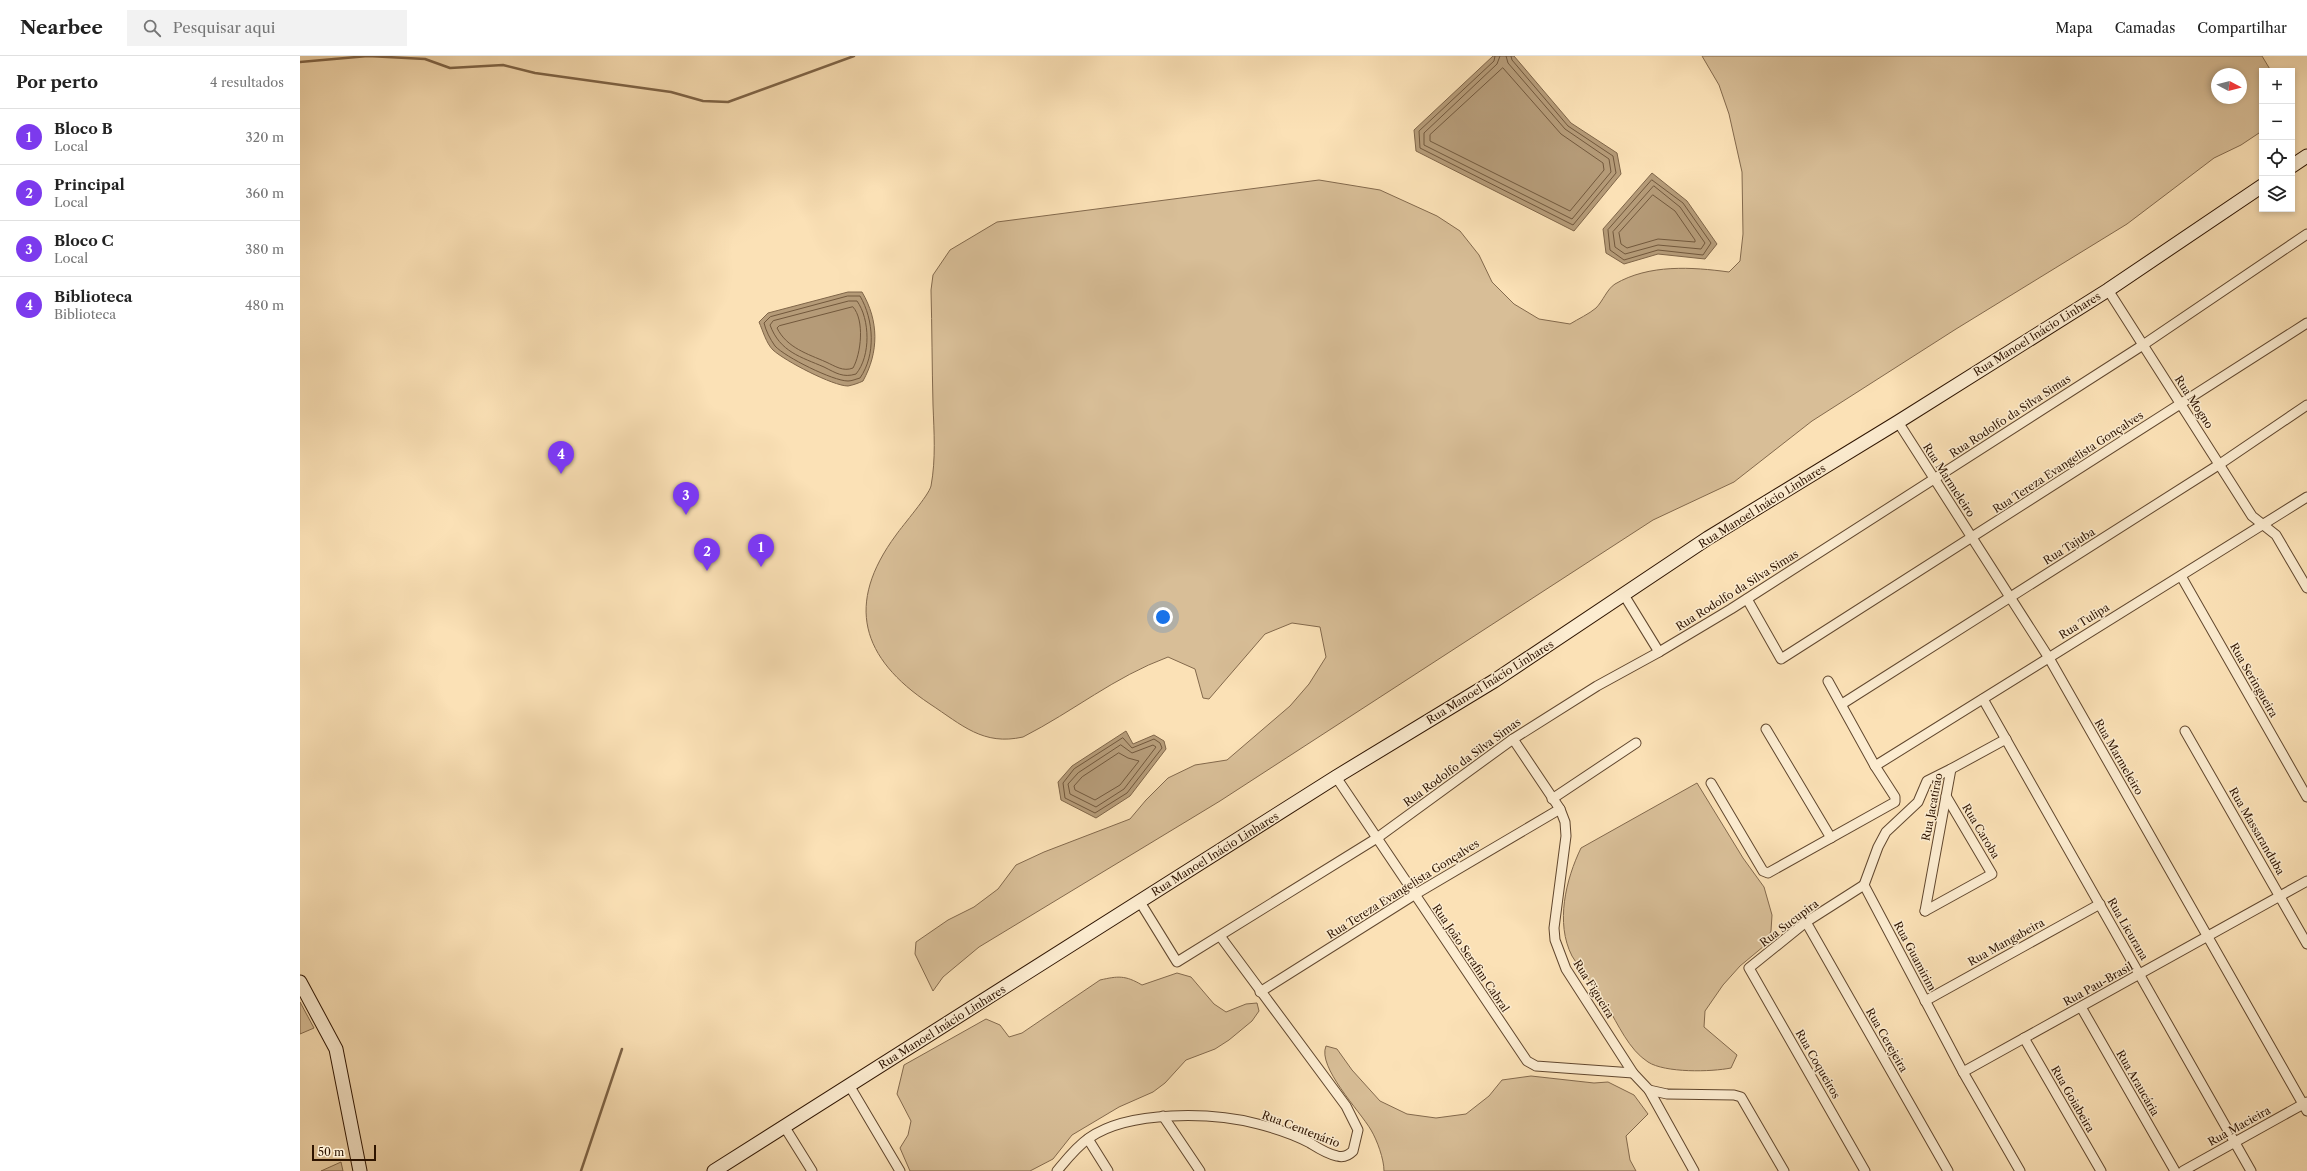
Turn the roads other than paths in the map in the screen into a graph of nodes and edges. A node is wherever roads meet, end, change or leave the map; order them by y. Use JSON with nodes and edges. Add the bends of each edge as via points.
{"nodes":[{"id":1,"x":2307,"y":156,"type":"edge"},
{"id":2,"x":2295,"y":164,"type":"edge"},
{"id":3,"x":2259,"y":188,"type":"edge"},
{"id":4,"x":2307,"y":234,"type":"edge"},
{"id":5,"x":2108,"y":290,"type":"junction"},
{"id":6,"x":2307,"y":323,"type":"edge"},
{"id":7,"x":2143,"y":345,"type":"junction"},
{"id":8,"x":2181,"y":404,"type":"junction"},
{"id":9,"x":2307,"y":405,"type":"edge"},
{"id":10,"x":1898,"y":422,"type":"junction"},
{"id":11,"x":2220,"y":464,"type":"junction"},
{"id":12,"x":1934,"y":479,"type":"junction"},
{"id":13,"x":2307,"y":497,"type":"edge"},
{"id":14,"x":2263,"y":525,"type":"junction"},
{"id":15,"x":1972,"y":538,"type":"junction"},
{"id":16,"x":2181,"y":576,"type":"junction"},
{"id":17,"x":2307,"y":588,"type":"edge"},
{"id":18,"x":1624,"y":596,"type":"junction"},
{"id":19,"x":2010,"y":597,"type":"junction"},
{"id":20,"x":1747,"y":599,"type":"junction"},
{"id":21,"x":1659,"y":652,"type":"junction"},
{"id":22,"x":2049,"y":658,"type":"junction"},
{"id":23,"x":1828,"y":681,"type":"dead end"},
{"id":24,"x":1983,"y":699,"type":"junction"},
{"id":25,"x":1842,"y":704,"type":"junction"},
{"id":26,"x":1766,"y":729,"type":"dead end"},
{"id":27,"x":2186,"y":731,"type":"dead end"},
{"id":28,"x":1513,"y":739,"type":"junction"},
{"id":29,"x":2006,"y":739,"type":"junction"},
{"id":30,"x":1636,"y":742,"type":"dead end"},
{"id":31,"x":1875,"y":766,"type":"junction"},
{"id":32,"x":1951,"y":769,"type":"junction"},
{"id":33,"x":1336,"y":777,"type":"junction"},
{"id":34,"x":1711,"y":783,"type":"dead end"},
{"id":35,"x":1946,"y":796,"type":"junction"},
{"id":36,"x":2307,"y":797,"type":"edge"},
{"id":37,"x":1552,"y":798,"type":"junction"},
{"id":38,"x":1560,"y":810,"type":"junction"},
{"id":39,"x":1377,"y":838,"type":"junction"},
{"id":40,"x":1831,"y":838,"type":"junction"},
{"id":41,"x":2307,"y":881,"type":"edge"},
{"id":42,"x":1864,"y":885,"type":"junction"},
{"id":43,"x":1414,"y":895,"type":"junction"},
{"id":44,"x":2280,"y":896,"type":"junction"},
{"id":45,"x":1140,"y":902,"type":"junction"},
{"id":46,"x":2100,"y":904,"type":"junction"},
{"id":47,"x":1925,"y":911,"type":"joint"},
{"id":48,"x":1806,"y":922,"type":"junction"},
{"id":49,"x":1220,"y":936,"type":"junction"},
{"id":50,"x":2208,"y":936,"type":"junction"},
{"id":51,"x":2307,"y":944,"type":"edge"},
{"id":52,"x":1749,"y":968,"type":"joint"},
{"id":53,"x":2140,"y":974,"type":"junction"},
{"id":54,"x":300,"y":982,"type":"edge"},
{"id":55,"x":1260,"y":992,"type":"junction"},
{"id":56,"x":1925,"y":1001,"type":"junction"},
{"id":57,"x":2081,"y":1007,"type":"junction"},
{"id":58,"x":2024,"y":1038,"type":"junction"},
{"id":59,"x":1963,"y":1072,"type":"junction"},
{"id":60,"x":1633,"y":1073,"type":"junction"},
{"id":61,"x":849,"y":1085,"type":"junction"},
{"id":62,"x":1649,"y":1090,"type":"junction"},
{"id":63,"x":2306,"y":1106,"type":"edge"},
{"id":64,"x":1163,"y":1116,"type":"junction"},
{"id":65,"x":784,"y":1126,"type":"junction"},
{"id":66,"x":1088,"y":1139,"type":"junction"},
{"id":67,"x":2235,"y":1142,"type":"junction"},
{"id":68,"x":360,"y":1171,"type":"edge"},
{"id":69,"x":714,"y":1171,"type":"edge"},
{"id":70,"x":812,"y":1171,"type":"edge"},
{"id":71,"x":900,"y":1171,"type":"edge"},
{"id":72,"x":1057,"y":1171,"type":"edge"},
{"id":73,"x":1108,"y":1171,"type":"edge"},
{"id":74,"x":1200,"y":1171,"type":"edge"},
{"id":75,"x":1694,"y":1171,"type":"edge"},
{"id":76,"x":1784,"y":1171,"type":"edge"},
{"id":77,"x":1865,"y":1171,"type":"edge"},
{"id":78,"x":1948,"y":1171,"type":"edge"},
{"id":79,"x":2020,"y":1171,"type":"edge"},
{"id":80,"x":2101,"y":1171,"type":"edge"},
{"id":81,"x":2175,"y":1171,"type":"edge"},
{"id":82,"x":2183,"y":1171,"type":"edge"},
{"id":83,"x":2251,"y":1171,"type":"edge"}],
"edges":[{"from":1,"to":2,"type":"main road"},
{"from":3,"to":5,"type":"main road","name":"Rua Manoel Inácio Linhares"},
{"from":4,"to":7,"type":"street","name":"Rua Rodolfo da Silva Simas"},
{"from":5,"to":7,"type":"street","name":"Rua Mogno"},
{"from":5,"to":10,"type":"main road","name":"Rua Manoel Inácio Linhares"},
{"from":6,"to":8,"type":"street","name":"Rua Tereza Evangelista Gonçalves"},
{"from":7,"to":8,"type":"street","name":"Rua Mogno"},
{"from":7,"to":12,"type":"street","name":"Rua Rodolfo da Silva Simas"},
{"from":8,"to":11,"type":"street","name":"Rua Mogno"},
{"from":8,"to":15,"type":"street","name":"Rua Tereza Evangelista Gonçalves"},
{"from":9,"to":11,"type":"street","name":"Rua Tajuba"},
{"from":10,"to":12,"type":"street","name":"Rua Marmeleiro"},
{"from":10,"to":18,"type":"main road","name":"Rua Manoel Inácio Linhares","via":[[1708,538]]},
{"from":11,"to":14,"type":"street","name":"Rua Mogno","via":[[2252,516]]},
{"from":11,"to":19,"type":"street","name":"Rua Tajuba"},
{"from":12,"to":15,"type":"street","name":"Rua Marmeleiro"},
{"from":12,"to":20,"type":"street","name":"Rua Rodolfo da Silva Simas"},
{"from":13,"to":14,"type":"street","name":"Rua Tulipa"},
{"from":14,"to":16,"type":"street","name":"Rua Tulipa"},
{"from":14,"to":17,"type":"street","name":"Rua Mogno","via":[[2276,535]]},
{"from":15,"to":19,"type":"street","name":"Rua Marmeleiro"},
{"from":15,"to":20,"type":"street","name":"Rua Tereza Evangelista Gonçalves","via":[[1781,659]]},
{"from":16,"to":22,"type":"street","name":"Rua Tulipa"},
{"from":16,"to":36,"type":"street","name":"Rua Seringueira"},
{"from":18,"to":21,"type":"street"},
{"from":18,"to":33,"type":"main road","name":"Rua Manoel Inácio Linhares","via":[[1494,681]]},
{"from":19,"to":22,"type":"street","name":"Rua Marmeleiro"},
{"from":19,"to":25,"type":"street","name":"Rua Tajuba"},
{"from":20,"to":21,"type":"street","name":"Rua Rodolfo da Silva Simas"},
{"from":21,"to":28,"type":"street","name":"Rua Rodolfo da Silva Simas","via":[[1597,686]]},
{"from":22,"to":24,"type":"street","name":"Rua Tulipa"},
{"from":22,"to":50,"type":"street","name":"Rua Marmeleiro"},
{"from":23,"to":25,"type":"street"},
{"from":24,"to":29,"type":"street","name":"Rua Licurana"},
{"from":24,"to":31,"type":"street","name":"Rua Tulipa"},
{"from":25,"to":31,"type":"street"},
{"from":26,"to":40,"type":"street"},
{"from":27,"to":44,"type":"street","name":"Rua Massaranduba"},
{"from":28,"to":37,"type":"street","name":"Rua Figueira"},
{"from":28,"to":39,"type":"street","name":"Rua Rodolfo da Silva Simas"},
{"from":29,"to":32,"type":"street","name":"Rua Jacatirão"},
{"from":29,"to":46,"type":"street","name":"Rua Licurana"},
{"from":30,"to":37,"type":"street"},
{"from":31,"to":40,"type":"street","via":[[1895,797],[1895,802]]},
{"from":32,"to":35,"type":"street","name":"Rua Jacatirão"},
{"from":32,"to":42,"type":"street","via":[[1927,781],[1918,802],[1886,832]]},
{"from":33,"to":39,"type":"street","name":"Rua João Serafim Cabral"},
{"from":33,"to":45,"type":"main road","name":"Rua Manoel Inácio Linhares"},
{"from":34,"to":40,"type":"street","via":[[1765,873]]},
{"from":35,"to":47,"type":"street","name":"Rua Jacatirão"},
{"from":35,"to":47,"type":"street","name":"Rua Caroba","via":[[1992,874]]},
{"from":37,"to":38,"type":"street","name":"Rua Figueira"},
{"from":38,"to":43,"type":"street","name":"Rua Tereza Evangelista Gonçalves"},
{"from":38,"to":60,"type":"street","name":"Rua Figueira","via":[[1565,822],[1566,836],[1554,914],[1555,940],[1566,968]]},
{"from":39,"to":43,"type":"street","name":"Rua João Serafim Cabral"},
{"from":39,"to":49,"type":"street","name":"Rua Rodolfo da Silva Simas"},
{"from":41,"to":44,"type":"street","name":"Rua Pau-Brasil"},
{"from":42,"to":48,"type":"street","name":"Rua Sucupira"},
{"from":42,"to":56,"type":"street","name":"Rua Guamirim"},
{"from":43,"to":55,"type":"street","name":"Rua Tereza Evangelista Gonçalves"},
{"from":43,"to":60,"type":"street","name":"Rua João Serafim Cabral","via":[[1527,1061],[1536,1066]]},
{"from":44,"to":50,"type":"street","name":"Rua Pau-Brasil"},
{"from":44,"to":51,"type":"street","name":"Rua Massaranduba"},
{"from":45,"to":49,"type":"street","name":"Rua Rodolfo da Silva Simas","via":[[1177,962]]},
{"from":45,"to":61,"type":"main road","name":"Rua Manoel Inácio Linhares"},
{"from":46,"to":53,"type":"street","name":"Rua Licurana"},
{"from":46,"to":56,"type":"street","name":"Rua Mangabeira"},
{"from":48,"to":52,"type":"street","name":"Rua Sucupira"},
{"from":48,"to":78,"type":"street","name":"Rua Cerejeira"},
{"from":49,"to":55,"type":"street","name":"Rua Centenário"},
{"from":50,"to":53,"type":"street","name":"Rua Pau-Brasil"},
{"from":50,"to":63,"type":"street","name":"Rua Marmeleiro"},
{"from":52,"to":77,"type":"street","name":"Rua Coqueiros"},
{"from":53,"to":57,"type":"street","name":"Rua Pau-Brasil"},
{"from":53,"to":67,"type":"street","name":"Rua Licurana"},
{"from":54,"to":68,"type":"main road","via":[[336,1049]]},
{"from":55,"to":64,"type":"street","name":"Rua Centenário","via":[[1352,1116],[1358,1130],[1355,1148],[1350,1154],[1338,1157],[1258,1124],[1202,1116]]},
{"from":56,"to":59,"type":"street","name":"Rua Guamirim"},
{"from":57,"to":58,"type":"street","name":"Rua Pau-Brasil"},
{"from":57,"to":81,"type":"street","name":"Rua Araucária"},
{"from":58,"to":59,"type":"street","name":"Rua Pau-Brasil"},
{"from":58,"to":80,"type":"street","name":"Rua Goiabeira"},
{"from":59,"to":79,"type":"street","name":"Rua Guamirim"},
{"from":60,"to":62,"type":"street","name":"Rua Figueira"},
{"from":61,"to":65,"type":"main road","name":"Rua Manoel Inácio Linhares"},
{"from":61,"to":71,"type":"street"},
{"from":62,"to":75,"type":"street","name":"Rua Figueira"},
{"from":62,"to":76,"type":"street","via":[[1667,1094],[1741,1097]]},
{"from":63,"to":67,"type":"street","name":"Rua Macieira"},
{"from":64,"to":66,"type":"street","name":"Rua Centenário","via":[[1116,1125]]},
{"from":64,"to":74,"type":"street"},
{"from":65,"to":69,"type":"main road","name":"Rua Manoel Inácio Linhares"},
{"from":65,"to":70,"type":"street"},
{"from":66,"to":72,"type":"street","name":"Rua Centenário"},
{"from":66,"to":73,"type":"street"},
{"from":67,"to":82,"type":"street","name":"Rua Macieira"},
{"from":67,"to":83,"type":"street","name":"Rua Licurana"}]}
